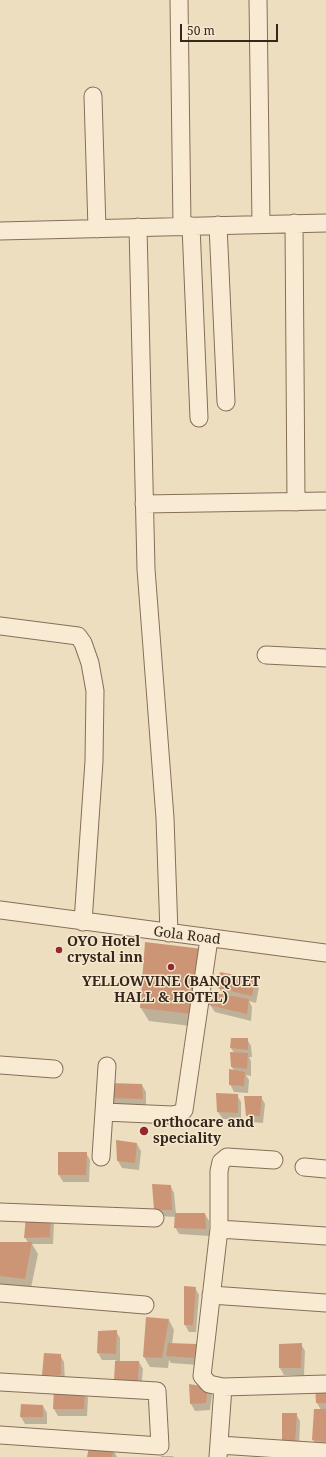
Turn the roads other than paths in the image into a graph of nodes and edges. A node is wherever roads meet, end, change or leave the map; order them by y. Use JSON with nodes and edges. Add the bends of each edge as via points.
{"nodes":[{"id":1,"x":179,"y":0,"type":"edge"},
{"id":2,"x":258,"y":0,"type":"edge"},
{"id":3,"x":93,"y":96,"type":"dead end"},
{"id":4,"x":294,"y":223,"type":"junction"},
{"id":5,"x":326,"y":223,"type":"edge"},
{"id":6,"x":261,"y":224,"type":"junction"},
{"id":7,"x":218,"y":225,"type":"junction"},
{"id":8,"x":186,"y":226,"type":"junction"},
{"id":9,"x":138,"y":227,"type":"junction"},
{"id":10,"x":97,"y":229,"type":"junction"},
{"id":11,"x":0,"y":231,"type":"edge"},
{"id":12,"x":226,"y":402,"type":"dead end"},
{"id":13,"x":199,"y":418,"type":"dead end"},
{"id":14,"x":326,"y":501,"type":"edge"},
{"id":15,"x":296,"y":502,"type":"junction"},
{"id":16,"x":144,"y":504,"type":"junction"},
{"id":17,"x":0,"y":626,"type":"edge"},
{"id":18,"x":266,"y":655,"type":"dead end"},
{"id":19,"x":326,"y":658,"type":"edge"},
{"id":20,"x":0,"y":910,"type":"edge"},
{"id":21,"x":83,"y":922,"type":"junction"},
{"id":22,"x":169,"y":934,"type":"junction"},
{"id":23,"x":210,"y":939,"type":"junction"},
{"id":24,"x":326,"y":953,"type":"edge"},
{"id":25,"x":0,"y":1065,"type":"edge"},
{"id":26,"x":107,"y":1066,"type":"dead end"},
{"id":27,"x":54,"y":1069,"type":"dead end"},
{"id":28,"x":104,"y":1112,"type":"junction"},
{"id":29,"x":101,"y":1157,"type":"dead end"},
{"id":30,"x":274,"y":1160,"type":"dead end"},
{"id":31,"x":304,"y":1167,"type":"dead end"},
{"id":32,"x":326,"y":1169,"type":"edge"},
{"id":33,"x":0,"y":1212,"type":"edge"},
{"id":34,"x":155,"y":1218,"type":"dead end"},
{"id":35,"x":218,"y":1229,"type":"junction"},
{"id":36,"x":326,"y":1236,"type":"edge"},
{"id":37,"x":0,"y":1293,"type":"edge"},
{"id":38,"x":211,"y":1295,"type":"junction"},
{"id":39,"x":326,"y":1303,"type":"edge"},
{"id":40,"x":145,"y":1305,"type":"dead end"},
{"id":41,"x":0,"y":1382,"type":"edge"},
{"id":42,"x":326,"y":1384,"type":"edge"},
{"id":43,"x":222,"y":1387,"type":"junction"},
{"id":44,"x":0,"y":1434,"type":"edge"},
{"id":45,"x":218,"y":1451,"type":"edge"},
{"id":46,"x":326,"y":1452,"type":"edge"}],
"edges":[{"from":1,"to":8,"type":"street"},
{"from":2,"to":6,"type":"street"},
{"from":3,"to":10,"type":"street"},
{"from":4,"to":5,"type":"street"},
{"from":4,"to":6,"type":"street"},
{"from":4,"to":15,"type":"street"},
{"from":6,"to":7,"type":"street"},
{"from":7,"to":8,"type":"street"},
{"from":7,"to":12,"type":"street"},
{"from":8,"to":9,"type":"street"},
{"from":8,"to":13,"type":"street"},
{"from":9,"to":10,"type":"street"},
{"from":9,"to":16,"type":"street"},
{"from":10,"to":11,"type":"street"},
{"from":14,"to":15,"type":"street"},
{"from":15,"to":16,"type":"street"},
{"from":16,"to":22,"type":"street","via":[[146,569],[165,818]]},
{"from":17,"to":21,"type":"street","via":[[78,636],[83,643],[93,673],[95,733]]},
{"from":18,"to":19,"type":"street"},
{"from":20,"to":21,"type":"street","name":"Gola Road"},
{"from":21,"to":22,"type":"street","name":"Gola Road"},
{"from":22,"to":23,"type":"street","name":"Gola Road"},
{"from":23,"to":24,"type":"street","name":"Gola Road"},
{"from":23,"to":28,"type":"street","via":[[184,1110],[172,1115]]},
{"from":25,"to":27,"type":"street"},
{"from":26,"to":28,"type":"street"},
{"from":28,"to":29,"type":"street"},
{"from":30,"to":35,"type":"street","via":[[227,1157],[221,1162]]},
{"from":31,"to":32,"type":"street"},
{"from":33,"to":34,"type":"street"},
{"from":35,"to":36,"type":"street"},
{"from":35,"to":38,"type":"street"},
{"from":37,"to":40,"type":"street"},
{"from":38,"to":39,"type":"street"},
{"from":38,"to":43,"type":"street","via":[[202,1376],[208,1384]]},
{"from":41,"to":44,"type":"street","via":[[157,1391],[160,1446]]},
{"from":42,"to":43,"type":"street"},
{"from":43,"to":45,"type":"street"},
{"from":45,"to":46,"type":"street"}]}
